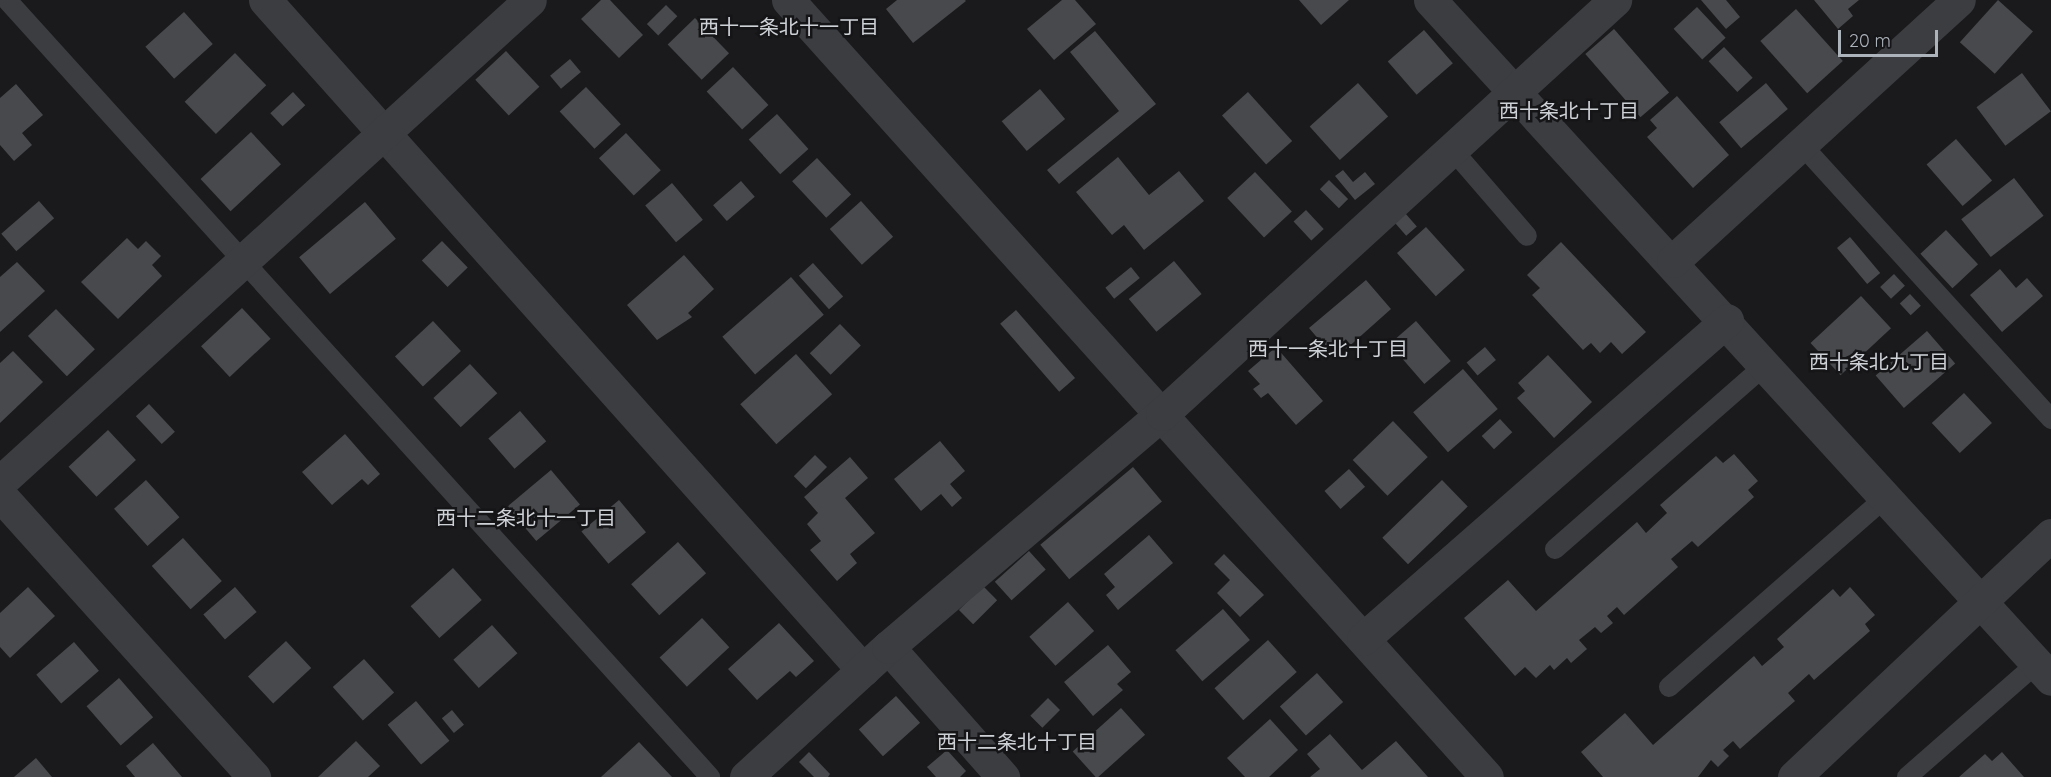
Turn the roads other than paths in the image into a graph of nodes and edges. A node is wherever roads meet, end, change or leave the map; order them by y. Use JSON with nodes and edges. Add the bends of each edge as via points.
{"nodes":[{"id":1,"x":7,"y":0,"type":"edge"},
{"id":2,"x":265,"y":0,"type":"edge"},
{"id":3,"x":530,"y":0,"type":"edge"},
{"id":4,"x":788,"y":0,"type":"edge"},
{"id":5,"x":1430,"y":0,"type":"edge"},
{"id":6,"x":1615,"y":0,"type":"edge"},
{"id":7,"x":1959,"y":0,"type":"edge"},
{"id":8,"x":1515,"y":90,"type":"junction"},
{"id":9,"x":383,"y":134,"type":"junction"},
{"id":10,"x":1801,"y":144,"type":"junction"},
{"id":11,"x":1451,"y":148,"type":"junction"},
{"id":12,"x":1527,"y":236,"type":"dead end"},
{"id":13,"x":245,"y":260,"type":"junction"},
{"id":14,"x":1673,"y":261,"type":"junction"},
{"id":15,"x":1727,"y":320,"type":"junction"},
{"id":16,"x":1766,"y":364,"type":"junction"},
{"id":17,"x":1162,"y":414,"type":"junction"},
{"id":18,"x":2051,"y":419,"type":"edge"},
{"id":19,"x":0,"y":482,"type":"edge"},
{"id":20,"x":0,"y":495,"type":"edge"},
{"id":21,"x":1886,"y":497,"type":"junction"},
{"id":22,"x":2051,"y":535,"type":"edge"},
{"id":23,"x":1555,"y":549,"type":"dead end"},
{"id":24,"x":1980,"y":600,"type":"junction"},
{"id":25,"x":1364,"y":639,"type":"junction"},
{"id":26,"x":888,"y":647,"type":"junction"},
{"id":27,"x":862,"y":670,"type":"junction"},
{"id":28,"x":2044,"y":671,"type":"edge"},
{"id":29,"x":1669,"y":687,"type":"dead end"},
{"id":30,"x":254,"y":777,"type":"edge"},
{"id":31,"x":710,"y":777,"type":"edge"},
{"id":32,"x":746,"y":777,"type":"edge"},
{"id":33,"x":1003,"y":777,"type":"edge"},
{"id":34,"x":1487,"y":777,"type":"edge"},
{"id":35,"x":1794,"y":777,"type":"edge"},
{"id":36,"x":1907,"y":777,"type":"edge"}],
"edges":[{"from":1,"to":13,"type":"lane"},
{"from":2,"to":9,"type":"street"},
{"from":3,"to":9,"type":"street"},
{"from":4,"to":17,"type":"street"},
{"from":5,"to":8,"type":"street"},
{"from":6,"to":8,"type":"street"},
{"from":7,"to":10,"type":"street"},
{"from":8,"to":11,"type":"street"},
{"from":8,"to":14,"type":"street"},
{"from":9,"to":13,"type":"street"},
{"from":9,"to":27,"type":"street"},
{"from":10,"to":14,"type":"street"},
{"from":10,"to":18,"type":"lane"},
{"from":11,"to":12,"type":"lane"},
{"from":11,"to":17,"type":"street"},
{"from":13,"to":19,"type":"street"},
{"from":13,"to":31,"type":"lane"},
{"from":14,"to":15,"type":"street"},
{"from":15,"to":16,"type":"street"},
{"from":15,"to":25,"type":"street"},
{"from":16,"to":21,"type":"street"},
{"from":16,"to":23,"type":"lane"},
{"from":17,"to":25,"type":"street"},
{"from":17,"to":26,"type":"street"},
{"from":20,"to":30,"type":"street"},
{"from":21,"to":24,"type":"street"},
{"from":21,"to":29,"type":"lane"},
{"from":22,"to":24,"type":"street"},
{"from":24,"to":28,"type":"street"},
{"from":24,"to":35,"type":"street"},
{"from":25,"to":34,"type":"street"},
{"from":26,"to":27,"type":"street"},
{"from":26,"to":33,"type":"street"},
{"from":27,"to":32,"type":"street"},
{"from":28,"to":36,"type":"lane"}]}
